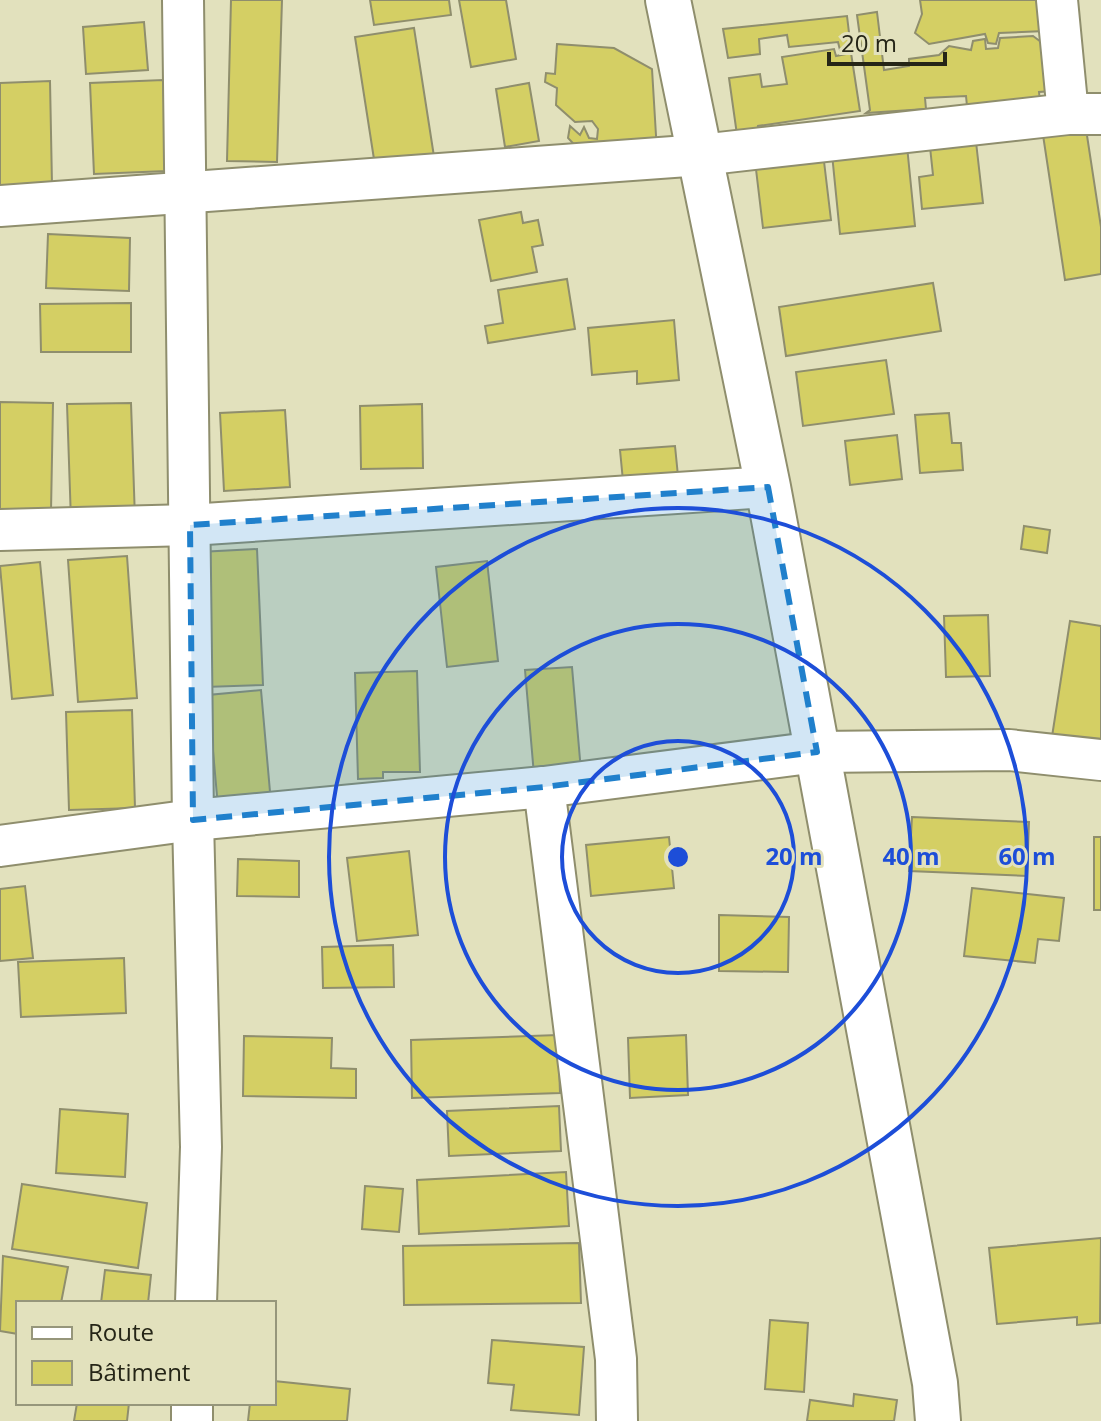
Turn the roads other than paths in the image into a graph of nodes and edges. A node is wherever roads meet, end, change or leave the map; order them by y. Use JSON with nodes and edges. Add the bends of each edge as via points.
{"nodes":[{"id":1,"x":183,"y":0,"type":"edge"},
{"id":2,"x":668,"y":0,"type":"edge"},
{"id":3,"x":1057,"y":0,"type":"edge"},
{"id":4,"x":1084,"y":114,"type":"edge"},
{"id":5,"x":701,"y":155,"type":"junction"},
{"id":6,"x":183,"y":195,"type":"junction"},
{"id":7,"x":0,"y":206,"type":"edge"},
{"id":8,"x":768,"y":487,"type":"junction"},
{"id":9,"x":190,"y":525,"type":"junction"},
{"id":10,"x":0,"y":530,"type":"edge"},
{"id":11,"x":817,"y":752,"type":"junction"},
{"id":12,"x":1101,"y":760,"type":"edge"},
{"id":13,"x":544,"y":787,"type":"junction"},
{"id":14,"x":193,"y":820,"type":"junction"},
{"id":15,"x":0,"y":846,"type":"edge"},
{"id":16,"x":196,"y":1301,"type":"edge"},
{"id":17,"x":617,"y":1421,"type":"edge"},
{"id":18,"x":938,"y":1421,"type":"edge"}],
"edges":[{"from":1,"to":6,"type":"street"},
{"from":2,"to":5,"type":"street"},
{"from":3,"to":4,"type":"street"},
{"from":4,"to":5,"type":"street"},
{"from":5,"to":6,"type":"street"},
{"from":5,"to":8,"type":"street"},
{"from":6,"to":7,"type":"street"},
{"from":6,"to":9,"type":"street"},
{"from":8,"to":9,"type":"street"},
{"from":8,"to":11,"type":"street"},
{"from":9,"to":10,"type":"street"},
{"from":9,"to":14,"type":"street"},
{"from":11,"to":12,"type":"street","via":[[1009,750]]},
{"from":11,"to":13,"type":"street"},
{"from":11,"to":18,"type":"street"},
{"from":13,"to":14,"type":"street"},
{"from":13,"to":17,"type":"street","via":[[616,1359]]},
{"from":14,"to":15,"type":"street"},
{"from":14,"to":16,"type":"street","via":[[201,1147]]}]}
